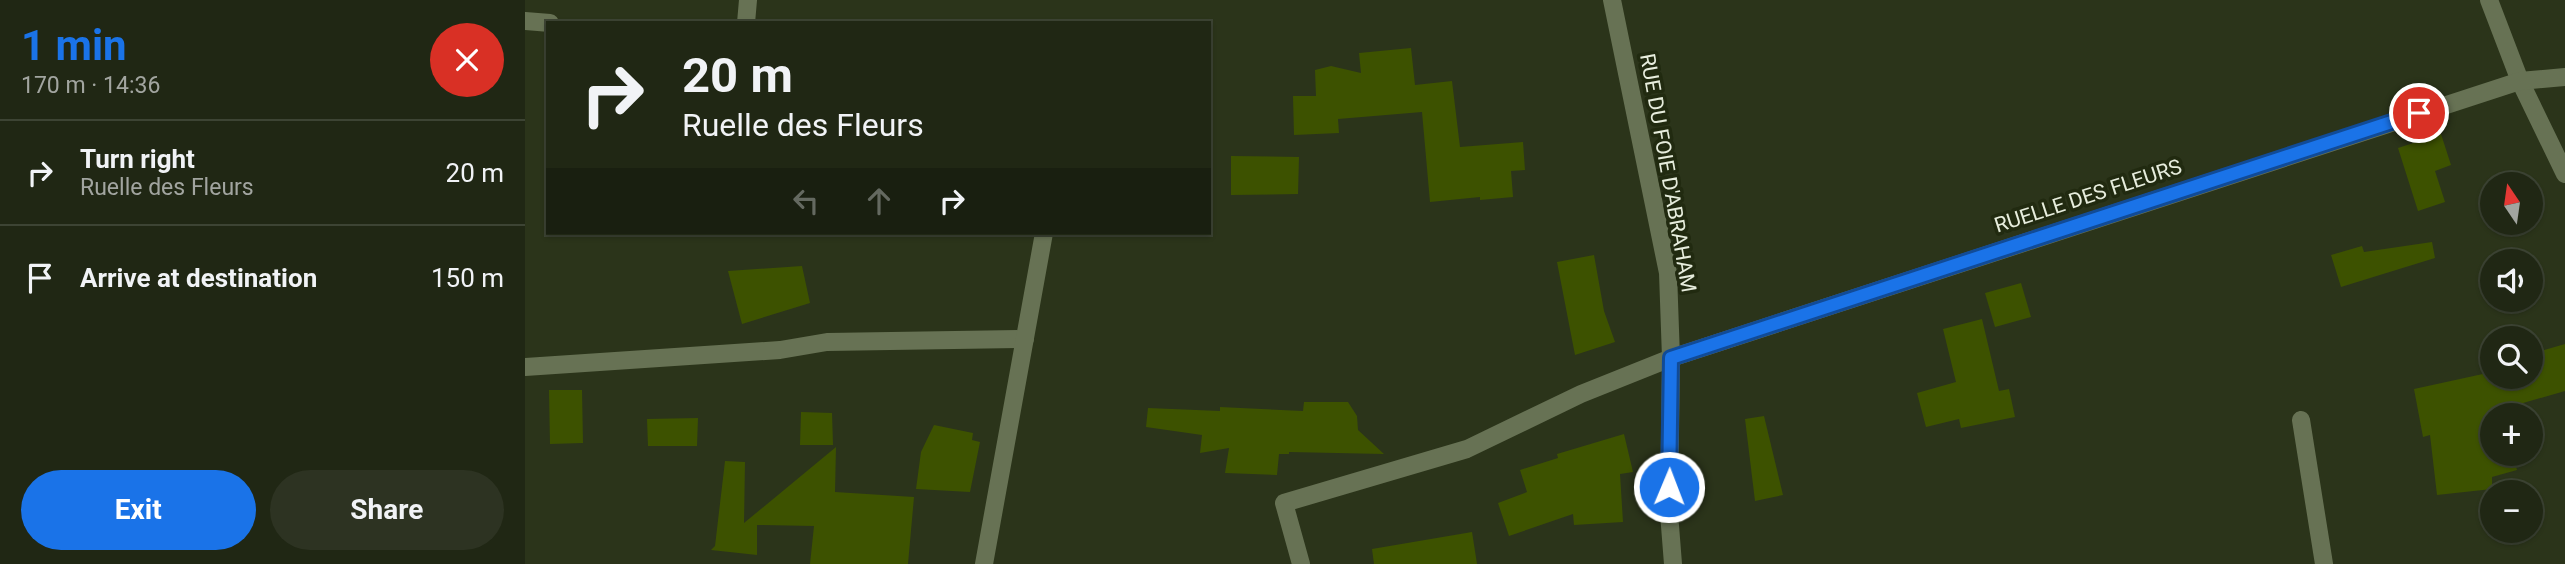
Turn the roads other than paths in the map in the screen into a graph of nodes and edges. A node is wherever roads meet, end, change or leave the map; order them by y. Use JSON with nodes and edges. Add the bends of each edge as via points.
{"nodes":[{"id":1,"x":748,"y":0,"type":"edge"},
{"id":2,"x":1612,"y":0,"type":"edge"},
{"id":3,"x":2489,"y":0,"type":"edge"},
{"id":4,"x":525,"y":21,"type":"edge"},
{"id":5,"x":745,"y":21,"type":"edge"},
{"id":6,"x":546,"y":23,"type":"edge"},
{"id":7,"x":2565,"y":77,"type":"edge"},
{"id":8,"x":2521,"y":80,"type":"junction"},
{"id":9,"x":2565,"y":174,"type":"edge"},
{"id":10,"x":1044,"y":235,"type":"edge"},
{"id":11,"x":1025,"y":339,"type":"junction"},
{"id":12,"x":1671,"y":358,"type":"junction"},
{"id":13,"x":525,"y":367,"type":"edge"},
{"id":14,"x":2301,"y":420,"type":"dead end"},
{"id":15,"x":984,"y":564,"type":"edge"},
{"id":16,"x":1301,"y":564,"type":"edge"},
{"id":17,"x":1673,"y":564,"type":"edge"},
{"id":18,"x":2324,"y":564,"type":"edge"}],
"edges":[{"from":1,"to":5,"type":"street"},
{"from":2,"to":12,"type":"street","name":"RUE DU FOIE D'ABRAHAM","via":[[1668,273]]},
{"from":3,"to":8,"type":"street"},
{"from":4,"to":6,"type":"street"},
{"from":7,"to":8,"type":"street","name":"RUELLE DES FLEURS"},
{"from":8,"to":9,"type":"street"},
{"from":8,"to":12,"type":"street","name":"RUELLE DES FLEURS"},
{"from":10,"to":11,"type":"street"},
{"from":11,"to":13,"type":"street","via":[[827,342]]},
{"from":11,"to":15,"type":"street"},
{"from":12,"to":16,"type":"street","name":"RUELLE DES FLEURS","via":[[1581,394],[1467,449],[1284,503]]},
{"from":12,"to":17,"type":"street","name":"RUE DU FOIE D'ABRAHAM","via":[[1669,513]]},
{"from":14,"to":18,"type":"street"}]}
